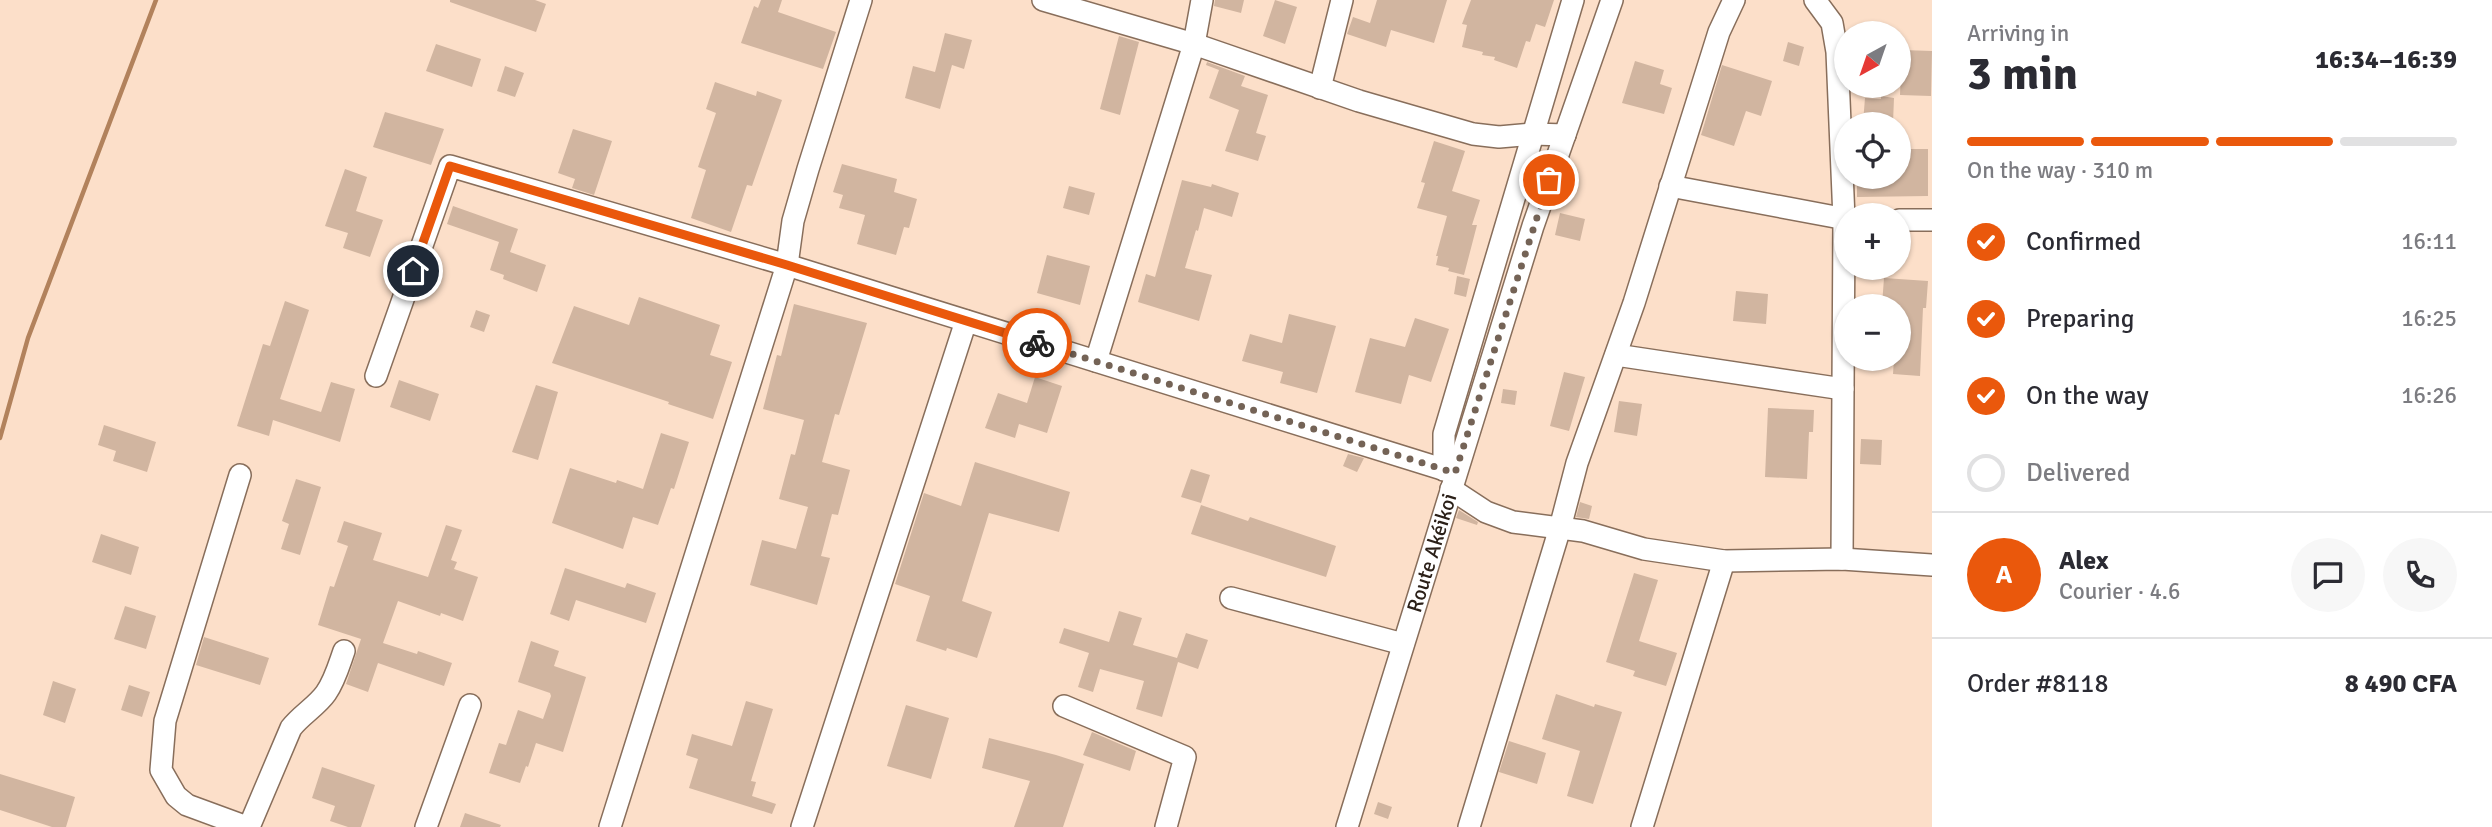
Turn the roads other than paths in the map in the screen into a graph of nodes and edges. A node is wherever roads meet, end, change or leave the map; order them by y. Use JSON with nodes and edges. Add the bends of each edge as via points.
{"nodes":[{"id":1,"x":862,"y":0,"type":"edge"},
{"id":2,"x":1043,"y":0,"type":"edge"},
{"id":3,"x":1202,"y":0,"type":"edge"},
{"id":4,"x":1342,"y":0,"type":"edge"},
{"id":5,"x":1573,"y":0,"type":"edge"},
{"id":6,"x":1612,"y":0,"type":"edge"},
{"id":7,"x":1734,"y":0,"type":"edge"},
{"id":8,"x":1815,"y":0,"type":"edge"},
{"id":9,"x":1194,"y":44,"type":"junction"},
{"id":10,"x":1320,"y":88,"type":"junction"},
{"id":11,"x":1533,"y":134,"type":"junction"},
{"id":12,"x":1565,"y":135,"type":"junction"},
{"id":13,"x":1670,"y":186,"type":"junction"},
{"id":14,"x":1844,"y":203,"type":"edge"},
{"id":15,"x":1834,"y":217,"type":"edge"},
{"id":16,"x":1911,"y":220,"type":"edge"},
{"id":17,"x":1932,"y":220,"type":"edge"},
{"id":18,"x":787,"y":265,"type":"junction"},
{"id":19,"x":1844,"y":280,"type":"edge"},
{"id":20,"x":966,"y":321,"type":"junction"},
{"id":21,"x":1616,"y":355,"type":"junction"},
{"id":22,"x":1096,"y":361,"type":"junction"},
{"id":23,"x":376,"y":376,"type":"dead end"},
{"id":24,"x":1843,"y":389,"type":"junction"},
{"id":25,"x":240,"y":475,"type":"dead end"},
{"id":26,"x":1450,"y":477,"type":"junction"},
{"id":27,"x":1560,"y":528,"type":"junction"},
{"id":28,"x":1842,"y":559,"type":"junction"},
{"id":29,"x":1724,"y":561,"type":"junction"},
{"id":30,"x":1932,"y":565,"type":"edge"},
{"id":31,"x":1231,"y":597,"type":"dead end"},
{"id":32,"x":1403,"y":645,"type":"junction"},
{"id":33,"x":344,"y":651,"type":"dead end"},
{"id":34,"x":470,"y":705,"type":"dead end"},
{"id":35,"x":1064,"y":706,"type":"dead end"},
{"id":36,"x":248,"y":827,"type":"edge"},
{"id":37,"x":426,"y":827,"type":"edge"},
{"id":38,"x":610,"y":827,"type":"edge"},
{"id":39,"x":802,"y":827,"type":"edge"},
{"id":40,"x":1166,"y":827,"type":"edge"},
{"id":41,"x":1347,"y":827,"type":"edge"},
{"id":42,"x":1469,"y":827,"type":"edge"},
{"id":43,"x":1642,"y":827,"type":"edge"}],
"edges":[{"from":1,"to":18,"type":"street","via":[[807,169]]},
{"from":2,"to":9,"type":"street"},
{"from":3,"to":9,"type":"street"},
{"from":4,"to":10,"type":"street"},
{"from":5,"to":11,"type":"street","name":"Route Akéikoi"},
{"from":6,"to":12,"type":"street","name":"Route Akéikoi"},
{"from":7,"to":13,"type":"street","via":[[1719,32]]},
{"from":8,"to":14,"type":"street","via":[[1832,23],[1837,52]]},
{"from":9,"to":10,"type":"street"},
{"from":9,"to":22,"type":"street"},
{"from":10,"to":11,"type":"street","via":[[1473,134]]},
{"from":11,"to":12,"type":"street"},
{"from":11,"to":26,"type":"street","name":"Route Akéikoi","via":[[1444,434]]},
{"from":12,"to":26,"type":"street","name":"Route Akéikoi"},
{"from":13,"to":15,"type":"street"},
{"from":13,"to":21,"type":"street"},
{"from":16,"to":17,"type":"street"},
{"from":18,"to":20,"type":"street"},
{"from":18,"to":23,"type":"street","via":[[450,166]]},
{"from":18,"to":38,"type":"street"},
{"from":19,"to":24,"type":"street"},
{"from":20,"to":22,"type":"street"},
{"from":20,"to":39,"type":"street"},
{"from":21,"to":24,"type":"street"},
{"from":21,"to":27,"type":"street","via":[[1577,463]]},
{"from":22,"to":26,"type":"street"},
{"from":24,"to":28,"type":"street"},
{"from":25,"to":36,"type":"street","via":[[165,721],[161,770],[187,805]]},
{"from":26,"to":27,"type":"street","via":[[1486,512],[1513,522]]},
{"from":26,"to":32,"type":"street","name":"Route Akéikoi"},
{"from":27,"to":29,"type":"street","via":[[1644,549]]},
{"from":27,"to":42,"type":"street"},
{"from":28,"to":29,"type":"street"},
{"from":28,"to":30,"type":"street"},
{"from":29,"to":43,"type":"street"},
{"from":31,"to":32,"type":"street"},
{"from":32,"to":41,"type":"street","name":"Route Akéikoi"},
{"from":33,"to":36,"type":"street","via":[[326,694],[291,728]]},
{"from":34,"to":37,"type":"street"},
{"from":35,"to":40,"type":"street","via":[[1185,757]]}]}
